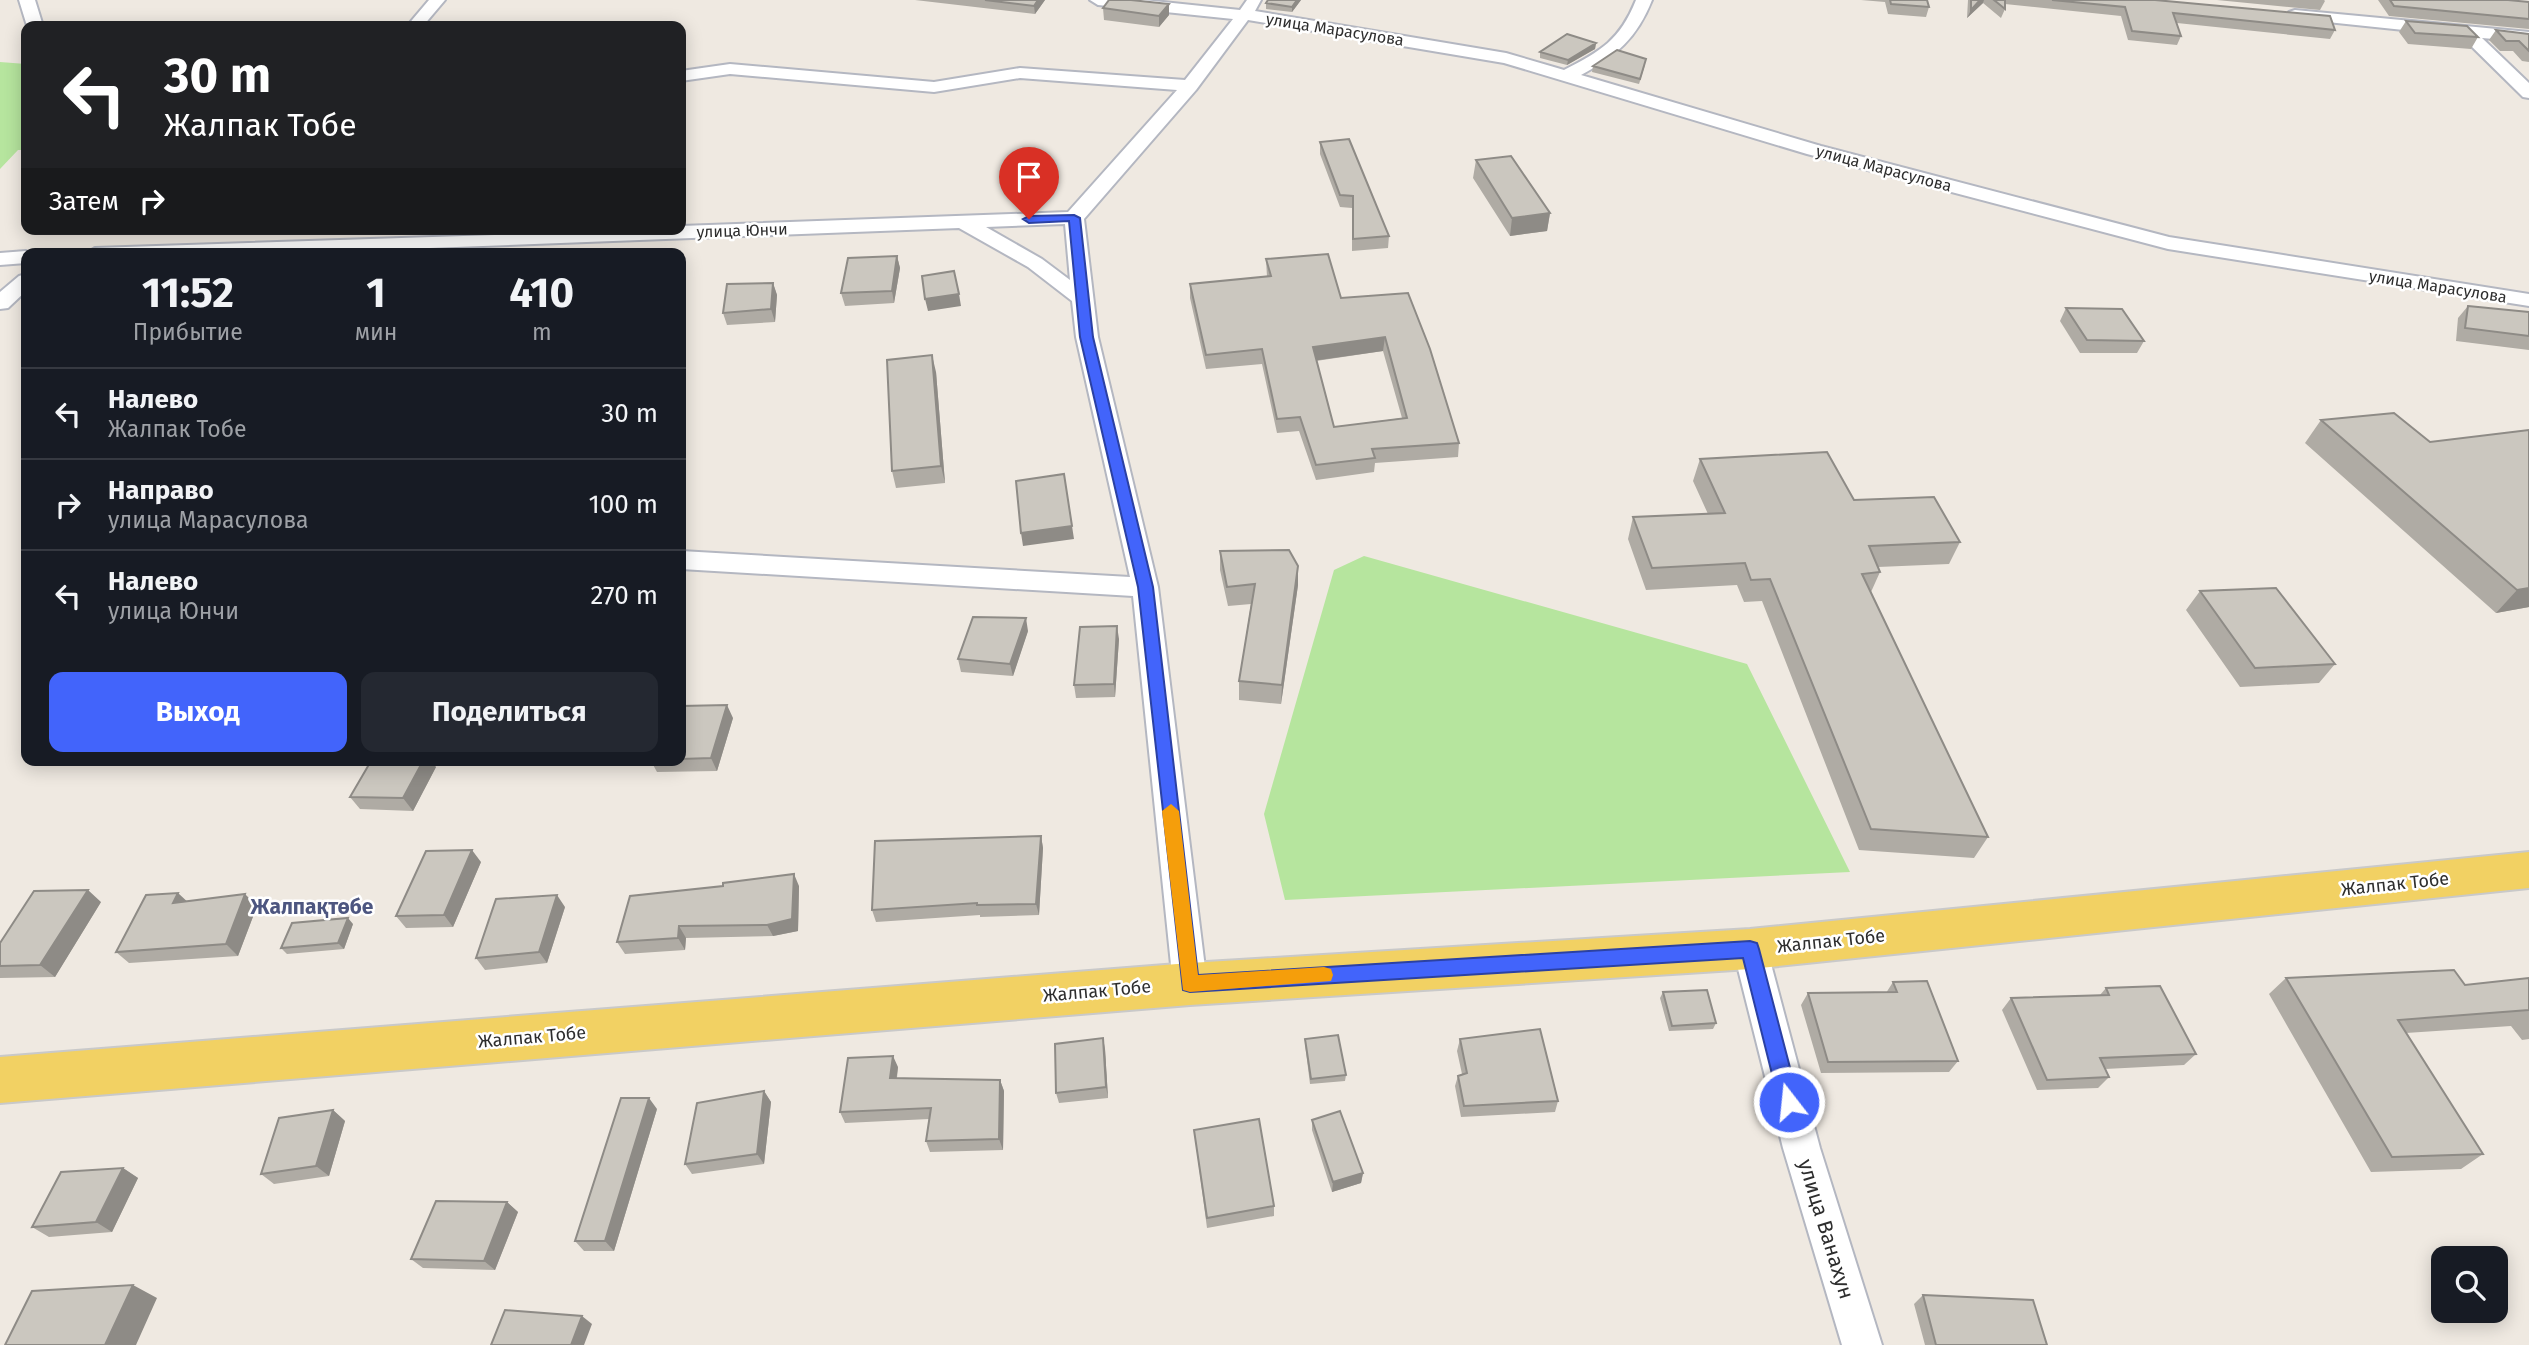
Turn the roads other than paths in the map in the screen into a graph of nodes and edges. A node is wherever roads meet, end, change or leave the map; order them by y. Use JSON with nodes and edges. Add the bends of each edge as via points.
{"nodes":[{"id":1,"x":26,"y":0,"type":"edge"},
{"id":2,"x":437,"y":0,"type":"edge"},
{"id":3,"x":1098,"y":0,"type":"edge"},
{"id":4,"x":1644,"y":0,"type":"edge"},
{"id":5,"x":1250,"y":8,"type":"edge"},
{"id":6,"x":2276,"y":13,"type":"edge"},
{"id":7,"x":32,"y":21,"type":"edge"},
{"id":8,"x":419,"y":21,"type":"edge"},
{"id":9,"x":2466,"y":31,"type":"junction"},
{"id":10,"x":2529,"y":37,"type":"edge"},
{"id":11,"x":686,"y":75,"type":"edge"},
{"id":12,"x":1566,"y":76,"type":"junction"},
{"id":13,"x":1190,"y":86,"type":"junction"},
{"id":14,"x":2529,"y":93,"type":"edge"},
{"id":15,"x":1074,"y":218,"type":"junction"},
{"id":16,"x":960,"y":221,"type":"junction"},
{"id":17,"x":686,"y":231,"type":"edge"},
{"id":18,"x":250,"y":235,"type":"edge"},
{"id":19,"x":557,"y":235,"type":"edge"},
{"id":20,"x":241,"y":246,"type":"junction"},
{"id":21,"x":204,"y":248,"type":"edge"},
{"id":22,"x":21,"y":257,"type":"edge"},
{"id":23,"x":0,"y":259,"type":"edge"},
{"id":24,"x":21,"y":284,"type":"edge"},
{"id":25,"x":1080,"y":297,"type":"junction"},
{"id":26,"x":2529,"y":300,"type":"edge"},
{"id":27,"x":0,"y":303,"type":"edge"},
{"id":28,"x":686,"y":560,"type":"edge"},
{"id":29,"x":1146,"y":587,"type":"junction"},
{"id":30,"x":2529,"y":870,"type":"edge"},
{"id":31,"x":1750,"y":949,"type":"junction"},
{"id":32,"x":1190,"y":984,"type":"junction"},
{"id":33,"x":0,"y":1080,"type":"edge"},
{"id":34,"x":1862,"y":1345,"type":"edge"}],
"edges":[{"from":1,"to":7,"type":"street"},
{"from":2,"to":8,"type":"street"},
{"from":3,"to":5,"type":"street"},
{"from":4,"to":12,"type":"street","via":[[1634,29],[1609,53]]},
{"from":5,"to":12,"type":"street","name":"улица Марасулова","via":[[1506,58]]},
{"from":5,"to":13,"type":"street","name":"улица Марасулова"},
{"from":6,"to":9,"type":"street"},
{"from":9,"to":10,"type":"street"},
{"from":9,"to":14,"type":"street"},
{"from":11,"to":13,"type":"street","via":[[730,69],[934,87],[1020,73]]},
{"from":12,"to":26,"type":"street","name":"улица Марасулова","via":[[1814,150],[2168,243]]},
{"from":13,"to":15,"type":"street","name":"улица Марасулова"},
{"from":15,"to":16,"type":"street","name":"улица Юнчи"},
{"from":15,"to":25,"type":"street"},
{"from":16,"to":17,"type":"street","name":"улица Юнчи"},
{"from":16,"to":25,"type":"street","via":[[1035,263]]},
{"from":18,"to":20,"type":"street"},
{"from":19,"to":20,"type":"street","name":"улица Юнчи"},
{"from":20,"to":21,"type":"street","name":"улица Юнчи"},
{"from":22,"to":23,"type":"street"},
{"from":24,"to":27,"type":"street"},
{"from":25,"to":29,"type":"street"},
{"from":28,"to":29,"type":"street"},
{"from":29,"to":32,"type":"street"},
{"from":30,"to":31,"type":"main road","name":"Жалпак Тобе"},
{"from":31,"to":32,"type":"main road","name":"Жалпак Тобе"},
{"from":31,"to":34,"type":"street","name":"улица Ванахун","via":[[1774,1051]]},
{"from":32,"to":33,"type":"main road","name":"Жалпак Тобе"}]}
